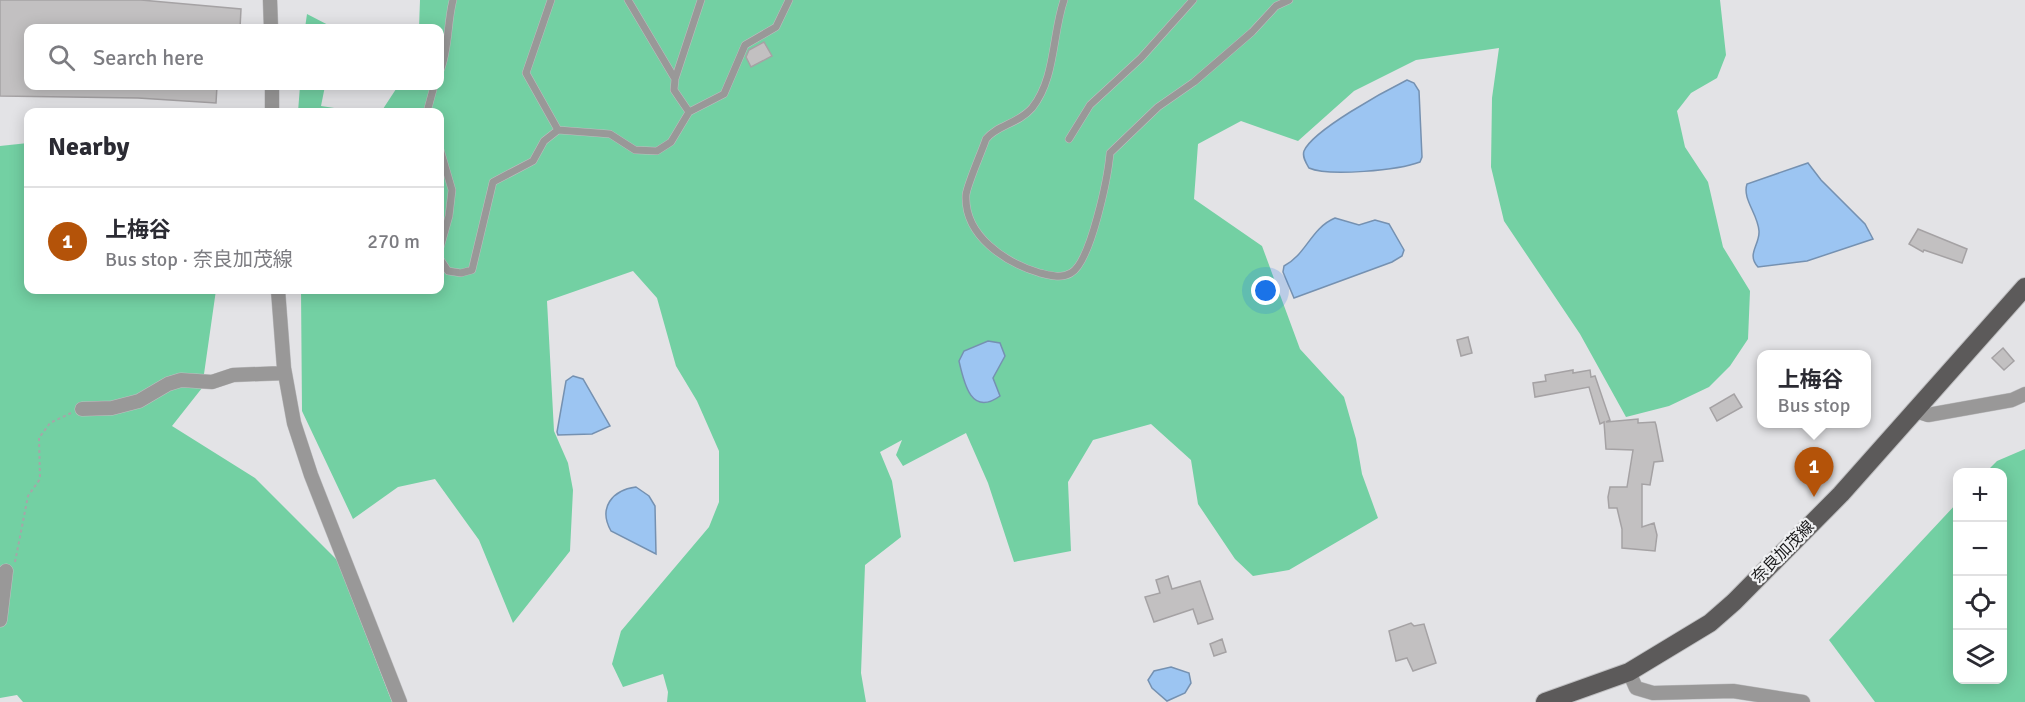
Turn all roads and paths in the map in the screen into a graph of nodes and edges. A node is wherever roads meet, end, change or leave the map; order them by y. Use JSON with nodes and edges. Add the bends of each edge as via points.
{"nodes":[{"id":1,"x":270,"y":0,"type":"edge"},
{"id":2,"x":453,"y":0,"type":"edge"},
{"id":3,"x":551,"y":0,"type":"edge"},
{"id":4,"x":628,"y":0,"type":"edge"},
{"id":5,"x":701,"y":0,"type":"edge"},
{"id":6,"x":789,"y":0,"type":"edge"},
{"id":7,"x":1064,"y":0,"type":"edge"},
{"id":8,"x":1193,"y":0,"type":"edge"},
{"id":9,"x":1289,"y":0,"type":"edge"},
{"id":10,"x":271,"y":24,"type":"edge"},
{"id":11,"x":444,"y":61,"type":"edge"},
{"id":12,"x":675,"y":79,"type":"junction"},
{"id":13,"x":272,"y":90,"type":"edge"},
{"id":14,"x":433,"y":90,"type":"edge"},
{"id":15,"x":272,"y":108,"type":"edge"},
{"id":16,"x":428,"y":108,"type":"edge"},
{"id":17,"x":689,"y":112,"type":"junction"},
{"id":18,"x":558,"y":130,"type":"junction"},
{"id":19,"x":1069,"y":139,"type":"dead end"},
{"id":20,"x":444,"y":162,"type":"edge"},
{"id":21,"x":444,"y":234,"type":"edge"},
{"id":22,"x":444,"y":265,"type":"edge"},
{"id":23,"x":2025,"y":287,"type":"edge"},
{"id":24,"x":278,"y":294,"type":"edge"},
{"id":25,"x":285,"y":373,"type":"junction"},
{"id":26,"x":2025,"y":394,"type":"edge"},
{"id":27,"x":82,"y":410,"type":"joint"},
{"id":28,"x":1913,"y":410,"type":"junction"},
{"id":29,"x":6,"y":571,"type":"joint"},
{"id":30,"x":0,"y":620,"type":"edge"},
{"id":31,"x":1629,"y":672,"type":"junction"},
{"id":32,"x":400,"y":702,"type":"edge"},
{"id":33,"x":1545,"y":702,"type":"edge"},
{"id":34,"x":1803,"y":702,"type":"edge"}],
"edges":[{"from":1,"to":10,"type":"street"},
{"from":2,"to":11,"type":"lane"},
{"from":3,"to":18,"type":"lane","via":[[526,74]]},
{"from":4,"to":12,"type":"lane"},
{"from":5,"to":12,"type":"lane"},
{"from":6,"to":17,"type":"lane","via":[[776,27],[745,45],[724,94]]},
{"from":7,"to":9,"type":"lane","via":[[1044,87],[1020,120],[992,132],[986,140],[966,195],[976,231],[993,249],[1018,266],[1054,277],[1071,273],[1081,261],[1107,184],[1110,153],[1158,107],[1252,33],[1276,6]]},
{"from":8,"to":19,"type":"lane","via":[[1141,58],[1090,105]]},
{"from":12,"to":17,"type":"lane","via":[[674,90]]},
{"from":13,"to":15,"type":"street"},
{"from":14,"to":16,"type":"lane"},
{"from":17,"to":18,"type":"lane","via":[[671,142],[657,151],[635,150],[610,134]]},
{"from":18,"to":22,"type":"lane","via":[[544,141],[533,161],[493,182],[472,270],[448,271]]},
{"from":20,"to":21,"type":"lane","via":[[452,190]]},
{"from":23,"to":28,"type":"main road","name":"奈良加茂線"},
{"from":24,"to":25,"type":"street"},
{"from":25,"to":27,"type":"street","via":[[233,375],[212,381],[181,380],[139,401]]},
{"from":25,"to":32,"type":"street","via":[[294,423],[311,475]]},
{"from":26,"to":28,"type":"street","via":[[2012,400],[1928,415]]},
{"from":27,"to":29,"type":"path","via":[[50,423],[39,438],[40,478],[28,495],[17,560]]},
{"from":28,"to":31,"type":"main road","name":"奈良加茂線","via":[[1841,494],[1734,602],[1710,623]]},
{"from":29,"to":30,"type":"street"},
{"from":31,"to":33,"type":"main road","name":"奈良加茂線"},
{"from":31,"to":34,"type":"street","via":[[1636,688],[1653,693],[1733,691]]}]}
